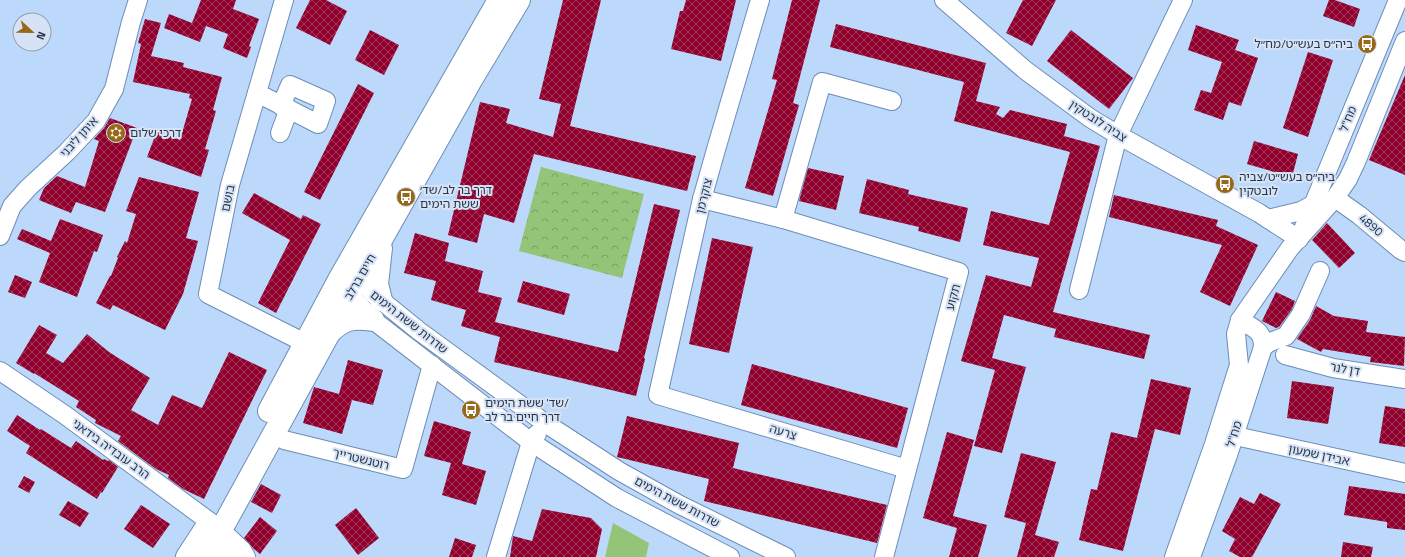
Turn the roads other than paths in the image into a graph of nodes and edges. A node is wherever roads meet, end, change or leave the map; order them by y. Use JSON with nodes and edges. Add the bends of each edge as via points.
{"nodes":[{"id":1,"x":138,"y":0,"type":"edge"},
{"id":2,"x":284,"y":0,"type":"edge"},
{"id":3,"x":499,"y":0,"type":"edge"},
{"id":4,"x":519,"y":0,"type":"edge"},
{"id":5,"x":760,"y":0,"type":"edge"},
{"id":6,"x":944,"y":0,"type":"edge"},
{"id":7,"x":1183,"y":0,"type":"edge"},
{"id":8,"x":1398,"y":0,"type":"edge"},
{"id":9,"x":1405,"y":41,"type":"edge"},
{"id":10,"x":257,"y":93,"type":"junction"},
{"id":11,"x":892,"y":101,"type":"dead end"},
{"id":12,"x":280,"y":133,"type":"dead end"},
{"id":13,"x":1118,"y":135,"type":"junction"},
{"id":14,"x":1336,"y":198,"type":"junction"},
{"id":15,"x":702,"y":199,"type":"junction"},
{"id":16,"x":1314,"y":204,"type":"junction"},
{"id":17,"x":783,"y":219,"type":"junction"},
{"id":18,"x":1268,"y":219,"type":"junction"},
{"id":19,"x":0,"y":236,"type":"edge"},
{"id":20,"x":383,"y":238,"type":"junction"},
{"id":21,"x":1299,"y":239,"type":"junction"},
{"id":22,"x":1405,"y":252,"type":"edge"},
{"id":23,"x":1320,"y":271,"type":"dead end"},
{"id":24,"x":349,"y":285,"type":"junction"},
{"id":25,"x":1079,"y":290,"type":"dead end"},
{"id":26,"x":377,"y":310,"type":"junction"},
{"id":27,"x":1240,"y":320,"type":"junction"},
{"id":28,"x":327,"y":335,"type":"junction"},
{"id":29,"x":305,"y":343,"type":"junction"},
{"id":30,"x":1263,"y":347,"type":"junction"},
{"id":31,"x":1285,"y":355,"type":"dead end"},
{"id":32,"x":432,"y":365,"type":"junction"},
{"id":33,"x":0,"y":371,"type":"edge"},
{"id":34,"x":1405,"y":379,"type":"edge"},
{"id":35,"x":658,"y":395,"type":"joint"},
{"id":36,"x":545,"y":423,"type":"junction"},
{"id":37,"x":1225,"y":434,"type":"junction"},
{"id":38,"x":284,"y":440,"type":"dead end"},
{"id":39,"x":531,"y":442,"type":"junction"},
{"id":40,"x":907,"y":469,"type":"junction"},
{"id":41,"x":1405,"y":473,"type":"edge"},
{"id":42,"x":215,"y":526,"type":"junction"},
{"id":43,"x":187,"y":557,"type":"edge"},
{"id":44,"x":205,"y":557,"type":"edge"},
{"id":45,"x":237,"y":557,"type":"edge"},
{"id":46,"x":246,"y":557,"type":"edge"},
{"id":47,"x":496,"y":557,"type":"edge"},
{"id":48,"x":730,"y":557,"type":"edge"},
{"id":49,"x":786,"y":557,"type":"edge"},
{"id":50,"x":884,"y":557,"type":"edge"},
{"id":51,"x":1174,"y":557,"type":"edge"},
{"id":52,"x":1191,"y":557,"type":"edge"}],
"edges":[{"from":1,"to":19,"type":"street","name":"איתן ליבני","via":[[114,89],[96,121],[12,206]]},
{"from":2,"to":10,"type":"street","name":"בושם"},
{"from":3,"to":24,"type":"main road","name":"חיים ברלב"},
{"from":4,"to":20,"type":"main road","name":"חיים ברלב"},
{"from":5,"to":15,"type":"street","name":"צוקרמן"},
{"from":6,"to":13,"type":"street","name":"צביה לובטקין","via":[[1025,70],[1090,118]]},
{"from":7,"to":13,"type":"street"},
{"from":8,"to":16,"type":"street","name":"מח\"ל"},
{"from":9,"to":14,"type":"street","name":"מח\"ל","via":[[1356,162]]},
{"from":10,"to":12,"type":"street","via":[[285,107]]},
{"from":10,"to":29,"type":"street","name":"בושם","via":[[230,185],[208,294]]},
{"from":11,"to":17,"type":"street","via":[[822,82]]},
{"from":13,"to":18,"type":"street","name":"צביה לובטקין"},
{"from":13,"to":25,"type":"street"},
{"from":14,"to":21,"type":"street","name":"מח\"ל"},
{"from":14,"to":22,"type":"street","name":"4890"},
{"from":15,"to":17,"type":"street","name":"תקוע"},
{"from":15,"to":35,"type":"street","name":"צוקרמן"},
{"from":16,"to":18,"type":"street","via":[[1300,211]]},
{"from":16,"to":21,"type":"street","name":"מח\"ל"},
{"from":17,"to":40,"type":"street","name":"תקוע","via":[[959,272]]},
{"from":18,"to":21,"type":"street","name":"צביה לובטקין"},
{"from":20,"to":24,"type":"main road","name":"חיים ברלב"},
{"from":20,"to":26,"type":"main road","via":[[378,269]]},
{"from":21,"to":27,"type":"street","name":"מח\"ל"},
{"from":23,"to":30,"type":"street","via":[[1301,314],[1286,336]]},
{"from":24,"to":26,"type":"street","name":"שדרות ששת הימים"},
{"from":24,"to":28,"type":"main road","name":"חיים ברלב"},
{"from":24,"to":29,"type":"main road","name":"חיים ברלב"},
{"from":26,"to":28,"type":"main road","via":[[363,318],[348,320],[336,326]]},
{"from":26,"to":32,"type":"street","name":"שדרות ששת הימים"},
{"from":26,"to":36,"type":"street","name":"שדרות ששת הימים","via":[[419,331]]},
{"from":27,"to":30,"type":"street","via":[[1259,332]]},
{"from":27,"to":37,"type":"street","name":"מח\"ל","via":[[1236,334],[1239,364]]},
{"from":28,"to":42,"type":"main road","name":"חיים ברלב"},
{"from":29,"to":42,"type":"main road","name":"חיים ברלב"},
{"from":30,"to":37,"type":"street","name":"מח\"ל"},
{"from":31,"to":34,"type":"street","name":"דן לנר","via":[[1333,368]]},
{"from":32,"to":38,"type":"street","name":"רוטנשטרייך","via":[[403,469]]},
{"from":32,"to":39,"type":"street","name":"שדרות ששת הימים"},
{"from":33,"to":42,"type":"street","name":"הרב עובדיה בידאני","via":[[65,415]]},
{"from":35,"to":40,"type":"street","name":"צרעה"},
{"from":36,"to":39,"type":"street"},
{"from":36,"to":49,"type":"street","name":"שדרות ששת הימים","via":[[619,472]]},
{"from":37,"to":41,"type":"street","name":"אבידן שמעון"},
{"from":37,"to":51,"type":"street","name":"מח\"ל","via":[[1214,444]]},
{"from":37,"to":52,"type":"street","name":"מח\"ל"},
{"from":39,"to":47,"type":"street"},
{"from":39,"to":48,"type":"street","name":"שדרות ששת הימים","via":[[618,498]]},
{"from":40,"to":50,"type":"street","name":"תקוע"},
{"from":42,"to":43,"type":"main road","name":"חיים ברלב"},
{"from":42,"to":44,"type":"main road","name":"חיים ברלב"},
{"from":42,"to":46,"type":"street","name":"הרב עובדיה בידאני","via":[[242,550]]},
{"from":44,"to":45,"type":"street","via":[[223,552]]}]}
